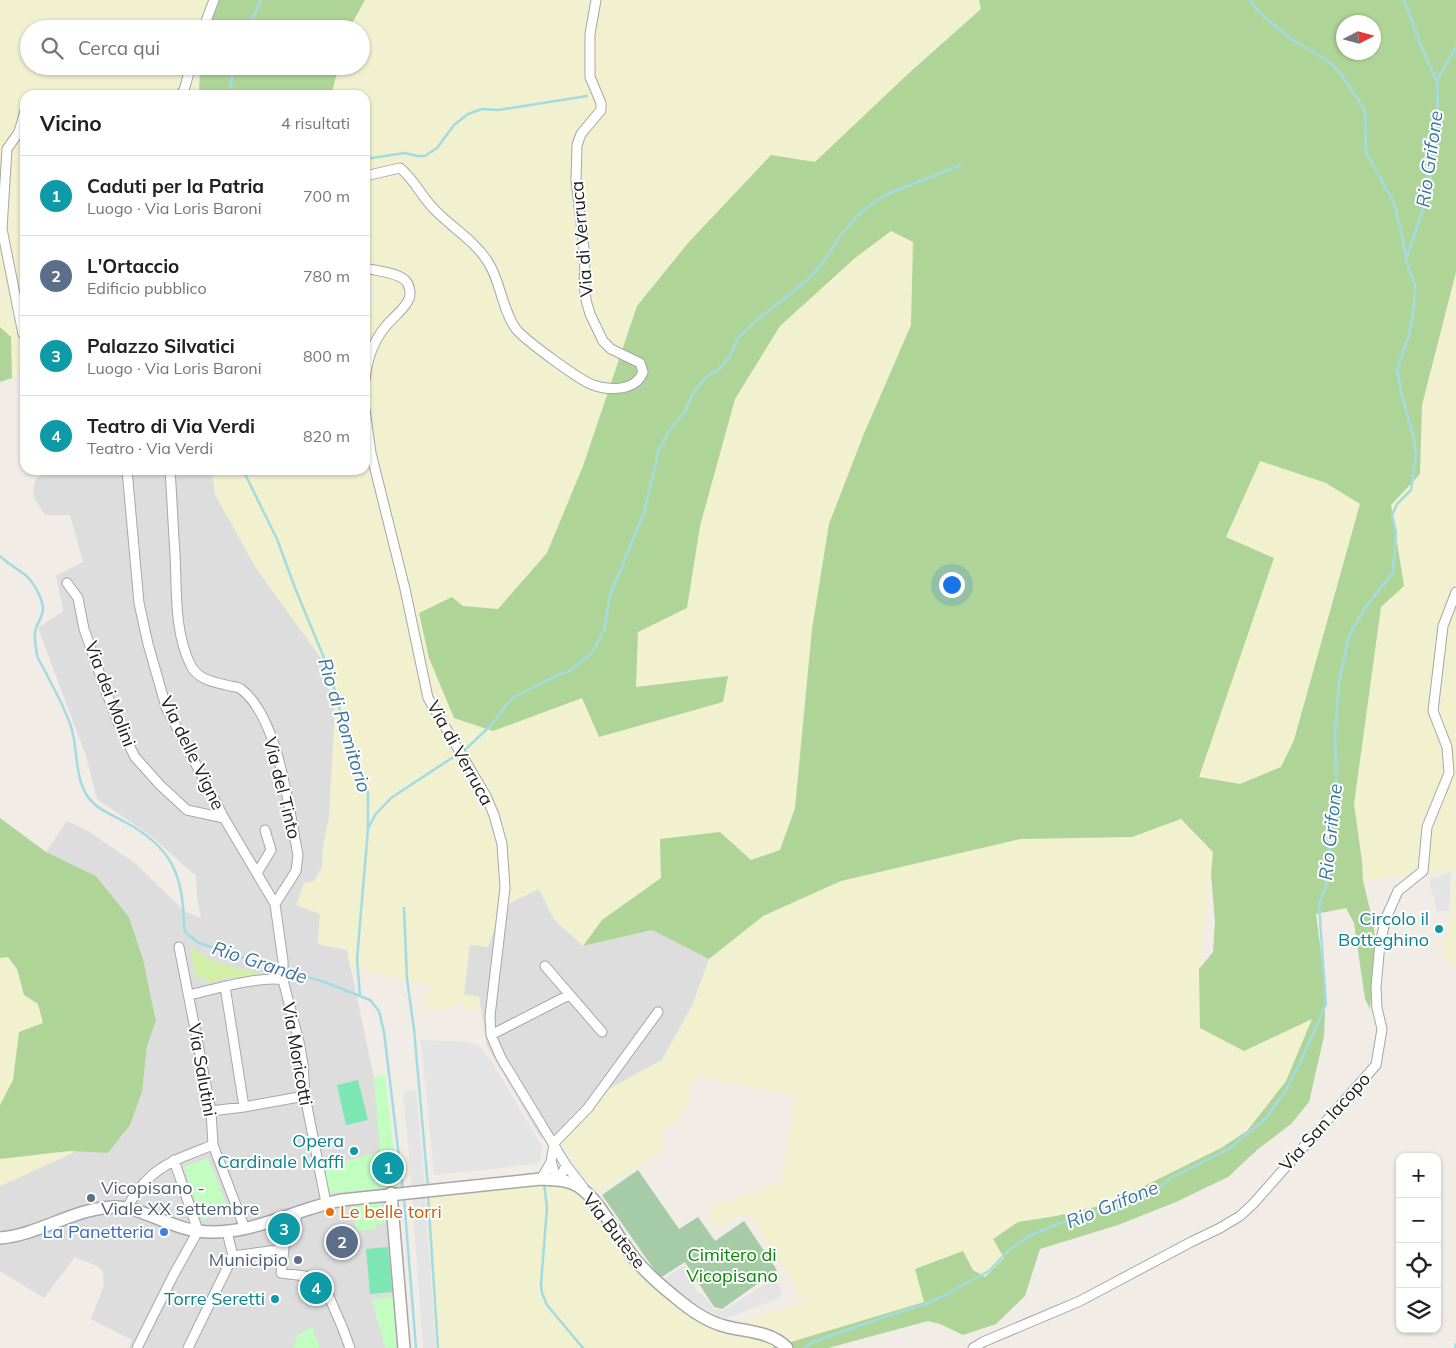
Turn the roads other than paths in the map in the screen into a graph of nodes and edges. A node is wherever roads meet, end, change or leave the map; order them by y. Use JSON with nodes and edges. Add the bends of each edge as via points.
{"nodes":[{"id":1,"x":214,"y":0,"type":"edge"},
{"id":2,"x":596,"y":0,"type":"edge"},
{"id":3,"x":206,"y":20,"type":"edge"},
{"id":4,"x":188,"y":75,"type":"edge"},
{"id":5,"x":184,"y":90,"type":"edge"},
{"id":6,"x":20,"y":128,"type":"edge"},
{"id":7,"x":370,"y":175,"type":"edge"},
{"id":8,"x":370,"y":269,"type":"edge"},
{"id":9,"x":20,"y":319,"type":"edge"},
{"id":10,"x":370,"y":356,"type":"edge"},
{"id":11,"x":370,"y":446,"type":"edge"},
{"id":12,"x":127,"y":475,"type":"edge"},
{"id":13,"x":170,"y":475,"type":"edge"},
{"id":14,"x":66,"y":583,"type":"dead end"},
{"id":15,"x":1456,"y":592,"type":"edge"},
{"id":16,"x":224,"y":818,"type":"junction"},
{"id":17,"x":265,"y":830,"type":"dead end"},
{"id":18,"x":257,"y":874,"type":"junction"},
{"id":19,"x":275,"y":904,"type":"junction"},
{"id":20,"x":180,"y":947,"type":"dead end"},
{"id":21,"x":545,"y":966,"type":"dead end"},
{"id":22,"x":283,"y":979,"type":"junction"},
{"id":23,"x":225,"y":986,"type":"junction"},
{"id":24,"x":189,"y":995,"type":"junction"},
{"id":25,"x":570,"y":995,"type":"junction"},
{"id":26,"x":658,"y":1012,"type":"dead end"},
{"id":27,"x":602,"y":1032,"type":"dead end"},
{"id":28,"x":491,"y":1035,"type":"junction"},
{"id":29,"x":305,"y":1096,"type":"junction"},
{"id":30,"x":244,"y":1107,"type":"junction"},
{"id":31,"x":211,"y":1111,"type":"junction"},
{"id":32,"x":554,"y":1143,"type":"junction"},
{"id":33,"x":213,"y":1145,"type":"junction"},
{"id":34,"x":174,"y":1160,"type":"junction"},
{"id":35,"x":552,"y":1162,"type":"junction"},
{"id":36,"x":566,"y":1165,"type":"junction"},
{"id":37,"x":541,"y":1178,"type":"junction"},
{"id":38,"x":557,"y":1180,"type":"junction"},
{"id":39,"x":412,"y":1192,"type":"junction"},
{"id":40,"x":591,"y":1197,"type":"junction"},
{"id":41,"x":326,"y":1203,"type":"junction"},
{"id":42,"x":127,"y":1208,"type":"junction"},
{"id":43,"x":298,"y":1212,"type":"junction"},
{"id":44,"x":245,"y":1229,"type":"junction"},
{"id":45,"x":198,"y":1232,"type":"junction"},
{"id":46,"x":227,"y":1232,"type":"junction"},
{"id":47,"x":0,"y":1238,"type":"edge"},
{"id":48,"x":284,"y":1249,"type":"junction"},
{"id":49,"x":233,"y":1256,"type":"junction"},
{"id":50,"x":137,"y":1348,"type":"edge"},
{"id":51,"x":188,"y":1348,"type":"edge"},
{"id":52,"x":350,"y":1348,"type":"edge"},
{"id":53,"x":404,"y":1348,"type":"edge"},
{"id":54,"x":787,"y":1348,"type":"edge"},
{"id":55,"x":973,"y":1348,"type":"edge"}],
"edges":[{"from":1,"to":3,"type":"street"},
{"from":2,"to":7,"type":"street","name":"Via di Verruca","via":[[590,34],[590,77],[601,110],[581,134],[576,158],[585,258],[584,284],[590,314],[603,341],[611,349],[640,363],[644,372],[637,382],[613,389],[593,385],[544,352],[517,330],[510,319],[498,281],[476,246],[432,208],[406,173],[400,168]]},
{"from":4,"to":5,"type":"street"},
{"from":6,"to":9,"type":"street","via":[[6,149],[2,229]]},
{"from":8,"to":10,"type":"street","via":[[400,277],[410,294],[408,301],[375,342]]},
{"from":11,"to":28,"type":"street","name":"Via di Verruca","via":[[428,698],[490,805],[502,844],[505,888],[491,1008]]},
{"from":12,"to":16,"type":"street","name":"Via delle Vigne","via":[[139,603],[159,685],[177,730]]},
{"from":13,"to":19,"type":"street","name":"Via del Tinto","via":[[177,604],[189,661],[201,677],[240,687],[254,703],[275,744],[298,855],[296,871]]},
{"from":14,"to":16,"type":"street","name":"Via dei Molini","via":[[78,598],[84,629],[107,694],[135,757],[188,810]]},
{"from":15,"to":55,"type":"street","name":"Via San Iacopo","via":[[1443,626],[1433,711],[1447,747],[1449,772],[1427,827],[1423,870],[1398,891],[1382,934],[1376,988],[1382,1029],[1376,1065],[1240,1216],[1080,1301]]},
{"from":16,"to":18,"type":"street","name":"Via delle Vigne"},
{"from":17,"to":18,"type":"street","via":[[271,850]]},
{"from":18,"to":19,"type":"street","name":"Via delle Vigne"},
{"from":19,"to":22,"type":"street","name":"Via Moricotti","via":[[284,963]]},
{"from":20,"to":24,"type":"street","name":"Via Salutini"},
{"from":21,"to":25,"type":"street"},
{"from":22,"to":23,"type":"street"},
{"from":22,"to":29,"type":"street","name":"Via Moricotti","via":[[299,1042]]},
{"from":23,"to":24,"type":"street"},
{"from":23,"to":30,"type":"street"},
{"from":24,"to":31,"type":"street","name":"Via Salutini"},
{"from":25,"to":27,"type":"street"},
{"from":25,"to":28,"type":"street"},
{"from":26,"to":32,"type":"street","via":[[588,1108]]},
{"from":28,"to":32,"type":"street","name":"Via di Verruca","via":[[501,1058]]},
{"from":29,"to":30,"type":"street"},
{"from":29,"to":41,"type":"street","name":"Via Moricotti"},
{"from":30,"to":31,"type":"street"},
{"from":31,"to":33,"type":"street","name":"Via Salutini"},
{"from":32,"to":35,"type":"street"},
{"from":32,"to":36,"type":"street","name":"Via di Verruca"},
{"from":33,"to":34,"type":"street"},
{"from":33,"to":44,"type":"street","name":"Via Salutini"},
{"from":34,"to":42,"type":"street","via":[[144,1182]]},
{"from":34,"to":45,"type":"street"},
{"from":35,"to":37,"type":"street"},
{"from":35,"to":38,"type":"street"},
{"from":36,"to":38,"type":"street"},
{"from":36,"to":40,"type":"street","name":"Via di Verruca"},
{"from":37,"to":38,"type":"street","name":"Via Butese"},
{"from":37,"to":39,"type":"street","name":"Via Butese"},
{"from":38,"to":40,"type":"street","name":"Via Butese","via":[[578,1186]]},
{"from":39,"to":41,"type":"street","name":"Via Butese"},
{"from":39,"to":53,"type":"street"},
{"from":40,"to":54,"type":"street","name":"Via Butese","via":[[633,1257],[688,1308],[712,1321],[774,1337]]},
{"from":41,"to":43,"type":"street","name":"Via Butese"},
{"from":42,"to":45,"type":"street","name":"Via Butese"},
{"from":42,"to":47,"type":"street","via":[[98,1209],[27,1233]]},
{"from":43,"to":44,"type":"street","name":"Via Butese"},
{"from":43,"to":48,"type":"street","via":[[295,1237]]},
{"from":44,"to":46,"type":"street","name":"Via Butese"},
{"from":45,"to":46,"type":"street","name":"Via Butese"},
{"from":45,"to":50,"type":"street"},
{"from":46,"to":49,"type":"street"},
{"from":48,"to":49,"type":"street"},
{"from":48,"to":52,"type":"street","via":[[281,1273],[321,1278]]},
{"from":49,"to":51,"type":"street"}]}
